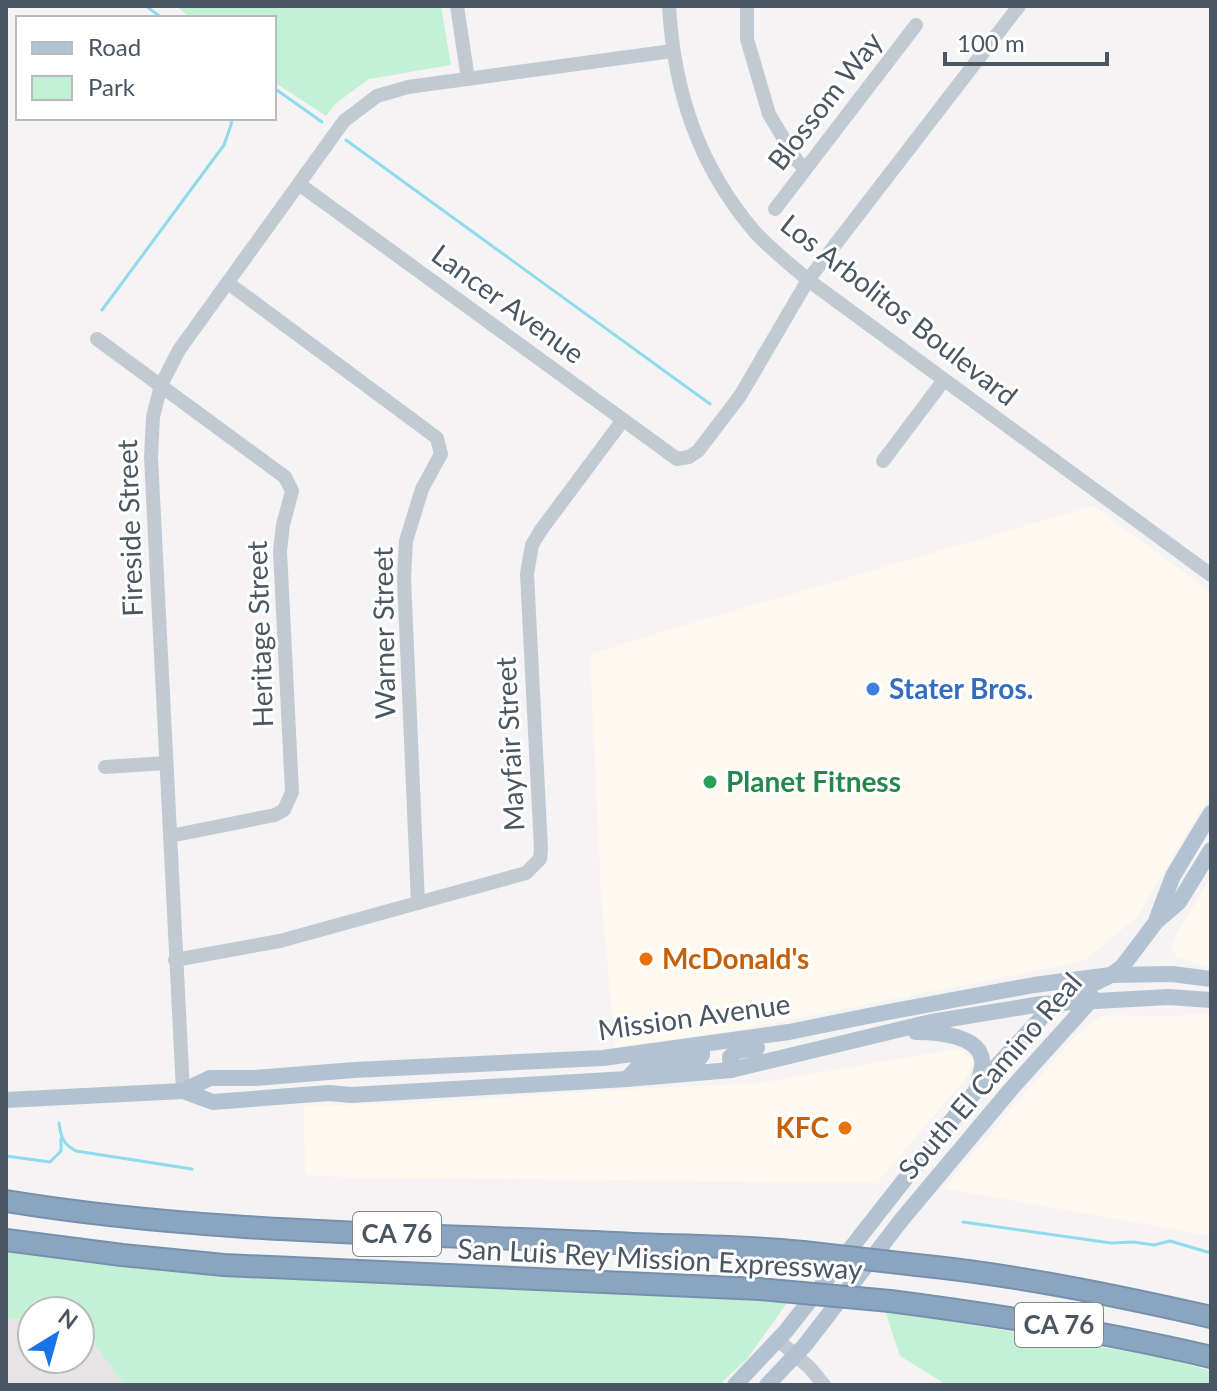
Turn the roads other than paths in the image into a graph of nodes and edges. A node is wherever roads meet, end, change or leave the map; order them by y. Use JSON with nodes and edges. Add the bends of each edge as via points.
{"nodes":[{"id":1,"x":457,"y":6,"type":"edge"},
{"id":2,"x":669,"y":6,"type":"edge"},
{"id":3,"x":747,"y":6,"type":"edge"},
{"id":4,"x":1019,"y":6,"type":"edge"},
{"id":5,"x":916,"y":25,"type":"dead end"},
{"id":6,"x":672,"y":51,"type":"junction"},
{"id":7,"x":468,"y":79,"type":"junction"},
{"id":8,"x":805,"y":168,"type":"junction"},
{"id":9,"x":299,"y":184,"type":"junction"},
{"id":10,"x":775,"y":209,"type":"dead end"},
{"id":11,"x":808,"y":280,"type":"junction"},
{"id":12,"x":228,"y":283,"type":"junction"},
{"id":13,"x":97,"y":339,"type":"dead end"},
{"id":14,"x":944,"y":380,"type":"junction"},
{"id":15,"x":161,"y":385,"type":"junction"},
{"id":16,"x":623,"y":420,"type":"junction"},
{"id":17,"x":883,"y":461,"type":"dead end"},
{"id":18,"x":1211,"y":575,"type":"edge"},
{"id":19,"x":166,"y":763,"type":"junction"},
{"id":20,"x":105,"y":767,"type":"dead end"},
{"id":21,"x":1210,"y":819,"type":"edge"},
{"id":22,"x":170,"y":836,"type":"junction"},
{"id":23,"x":1211,"y":850,"type":"edge"},
{"id":24,"x":1185,"y":892,"type":"junction"},
{"id":25,"x":418,"y":903,"type":"junction"},
{"id":26,"x":1156,"y":922,"type":"junction"},
{"id":27,"x":175,"y":960,"type":"junction"},
{"id":28,"x":1111,"y":975,"type":"junction"},
{"id":29,"x":1211,"y":979,"type":"edge"},
{"id":30,"x":1211,"y":1000,"type":"edge"},
{"id":31,"x":1091,"y":1002,"type":"junction"},
{"id":32,"x":1055,"y":1003,"type":"junction"},
{"id":33,"x":872,"y":1015,"type":"junction"},
{"id":34,"x":789,"y":1032,"type":"junction"},
{"id":35,"x":890,"y":1032,"type":"junction"},
{"id":36,"x":702,"y":1045,"type":"junction"},
{"id":37,"x":814,"y":1051,"type":"junction"},
{"id":38,"x":523,"y":1061,"type":"junction"},
{"id":39,"x":485,"y":1063,"type":"junction"},
{"id":40,"x":731,"y":1070,"type":"junction"},
{"id":41,"x":627,"y":1079,"type":"junction"},
{"id":42,"x":487,"y":1086,"type":"junction"},
{"id":43,"x":447,"y":1089,"type":"junction"},
{"id":44,"x":183,"y":1091,"type":"junction"},
{"id":45,"x":976,"y":1092,"type":"junction"},
{"id":46,"x":6,"y":1100,"type":"edge"},
{"id":47,"x":6,"y":1201,"type":"edge"},
{"id":48,"x":6,"y":1240,"type":"edge"},
{"id":49,"x":1211,"y":1317,"type":"edge"},
{"id":50,"x":778,"y":1340,"type":"junction"},
{"id":51,"x":796,"y":1354,"type":"junction"},
{"id":52,"x":1211,"y":1357,"type":"edge"},
{"id":53,"x":735,"y":1385,"type":"edge"},
{"id":54,"x":767,"y":1385,"type":"edge"},
{"id":55,"x":824,"y":1385,"type":"edge"}],
"edges":[{"from":1,"to":7,"type":"street"},
{"from":2,"to":6,"type":"street","name":"Los Arbolitos Boulevard"},
{"from":3,"to":8,"type":"street","via":[[747,39],[769,114]]},
{"from":4,"to":11,"type":"street"},
{"from":5,"to":8,"type":"street","name":"Blossom Way"},
{"from":6,"to":7,"type":"street","name":"Fireside Street"},
{"from":6,"to":11,"type":"street","name":"Los Arbolitos Boulevard","via":[[702,152],[755,232]]},
{"from":7,"to":9,"type":"street","name":"Fireside Street","via":[[377,96],[344,121]]},
{"from":8,"to":10,"type":"street","name":"Blossom Way"},
{"from":9,"to":12,"type":"street","name":"Fireside Street"},
{"from":9,"to":16,"type":"street","name":"Lancer Avenue"},
{"from":11,"to":14,"type":"street","name":"Los Arbolitos Boulevard"},
{"from":11,"to":16,"type":"street","name":"Lancer Avenue","via":[[740,396],[698,451],[677,459]]},
{"from":12,"to":15,"type":"street","name":"Fireside Street","via":[[179,350]]},
{"from":12,"to":25,"type":"street","name":"Warner Street","via":[[437,438],[440,447],[406,541],[404,578]]},
{"from":13,"to":15,"type":"street","name":"Heritage Street"},
{"from":14,"to":17,"type":"street"},
{"from":14,"to":18,"type":"street","name":"Los Arbolitos Boulevard"},
{"from":15,"to":19,"type":"street","name":"Fireside Street","via":[[151,457]]},
{"from":15,"to":22,"type":"street","name":"Heritage Street","via":[[285,477],[292,491],[280,551],[292,792],[284,810],[275,815]]},
{"from":16,"to":25,"type":"street","name":"Mayfair Street","via":[[532,545],[527,574],[540,859],[526,873]]},
{"from":19,"to":20,"type":"street"},
{"from":19,"to":22,"type":"street","name":"Fireside Street"},
{"from":21,"to":24,"type":"main road"},
{"from":21,"to":26,"type":"main road","via":[[1173,876]]},
{"from":22,"to":27,"type":"street","name":"Fireside Street"},
{"from":23,"to":24,"type":"main road"},
{"from":24,"to":26,"type":"main road"},
{"from":25,"to":27,"type":"street","name":"Mayfair Street","via":[[280,941]]},
{"from":26,"to":28,"type":"main road"},
{"from":27,"to":44,"type":"street","name":"Fireside Street"},
{"from":28,"to":29,"type":"main road","name":"Mission Avenue"},
{"from":28,"to":31,"type":"main road","name":"South El Camino Real"},
{"from":28,"to":32,"type":"main road","name":"South El Camino Real"},
{"from":28,"to":33,"type":"main road","name":"Mission Avenue"},
{"from":30,"to":31,"type":"main road","name":"Mission Avenue"},
{"from":31,"to":32,"type":"main road","name":"Mission Avenue"},
{"from":31,"to":51,"type":"main road","name":"South El Camino Real","via":[[903,1218]]},
{"from":32,"to":35,"type":"main road","name":"Mission Avenue"},
{"from":32,"to":45,"type":"main road","name":"South El Camino Real"},
{"from":33,"to":34,"type":"main road","name":"Mission Avenue"},
{"from":33,"to":37,"type":"main road","via":[[868,1026],[821,1039]]},
{"from":34,"to":36,"type":"main road","name":"Mission Avenue"},
{"from":34,"to":40,"type":"main road","via":[[780,1043],[732,1054]]},
{"from":35,"to":37,"type":"main road","name":"Mission Avenue"},
{"from":35,"to":45,"type":"main road","via":[[950,1035],[976,1046],[983,1066]]},
{"from":36,"to":38,"type":"main road","name":"Mission Avenue","via":[[603,1058]]},
{"from":36,"to":41,"type":"main road","via":[[698,1060],[638,1067]]},
{"from":37,"to":40,"type":"main road","name":"Mission Avenue"},
{"from":38,"to":39,"type":"main road","name":"Mission Avenue"},
{"from":38,"to":42,"type":"main road","via":[[516,1072],[493,1075]]},
{"from":39,"to":43,"type":"main road","via":[[480,1072],[459,1076]]},
{"from":39,"to":44,"type":"main road","name":"Mission Avenue","via":[[210,1078]]},
{"from":40,"to":41,"type":"main road","name":"Mission Avenue"},
{"from":41,"to":42,"type":"main road","name":"Mission Avenue"},
{"from":42,"to":43,"type":"main road","name":"Mission Avenue"},
{"from":43,"to":44,"type":"main road","name":"Mission Avenue","via":[[213,1102]]},
{"from":44,"to":46,"type":"main road","name":"Mission Avenue"},
{"from":45,"to":50,"type":"main road","name":"South El Camino Real"},
{"from":47,"to":49,"type":"highway","name":"San Luis Rey Mission Expressway","number":"CA 76","bridge":true,"via":[[258,1228],[803,1252],[998,1276]]},
{"from":48,"to":52,"type":"highway","name":"San Luis Rey Mission Expressway","number":"CA 76","bridge":true,"via":[[224,1265],[760,1289],[890,1301],[1043,1322]]},
{"from":50,"to":51,"type":"street"},
{"from":50,"to":53,"type":"main road","name":"South El Camino Real"},
{"from":51,"to":54,"type":"main road","name":"South El Camino Real"},
{"from":51,"to":55,"type":"street"}]}
